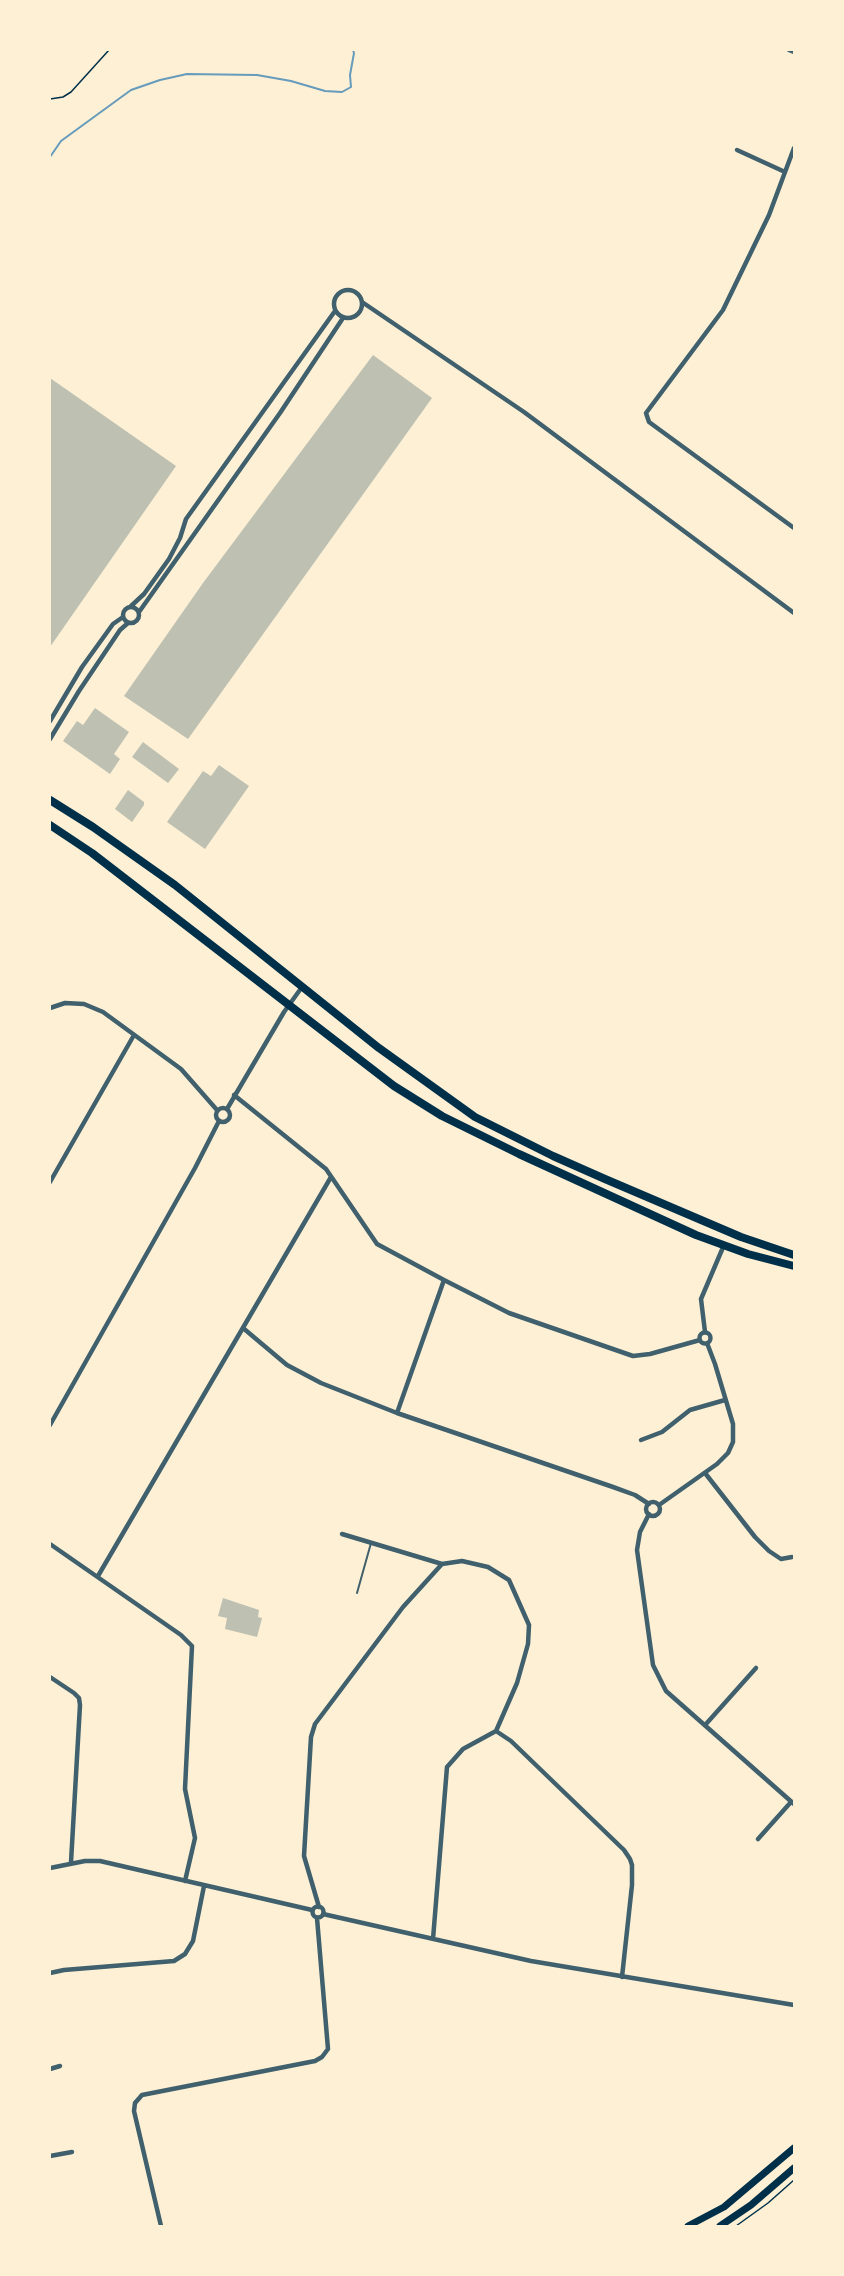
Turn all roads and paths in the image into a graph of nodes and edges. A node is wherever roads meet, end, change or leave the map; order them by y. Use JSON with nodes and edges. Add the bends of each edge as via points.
{"nodes":[{"id":1,"x":109,"y":50,"type":"edge"},
{"id":2,"x":789,"y":50,"type":"edge"},
{"id":3,"x":795,"y":52,"type":"edge"},
{"id":4,"x":50,"y":99,"type":"edge"},
{"id":5,"x":795,"y":148,"type":"edge"},
{"id":6,"x":737,"y":150,"type":"dead end"},
{"id":7,"x":785,"y":172,"type":"junction"},
{"id":8,"x":362,"y":302,"type":"junction"},
{"id":9,"x":335,"y":311,"type":"junction"},
{"id":10,"x":343,"y":318,"type":"junction"},
{"id":11,"x":795,"y":528,"type":"edge"},
{"id":12,"x":130,"y":607,"type":"junction"},
{"id":13,"x":139,"y":612,"type":"junction"},
{"id":14,"x":795,"y":613,"type":"edge"},
{"id":15,"x":123,"y":617,"type":"junction"},
{"id":16,"x":128,"y":623,"type":"junction"},
{"id":17,"x":50,"y":721,"type":"edge"},
{"id":18,"x":50,"y":739,"type":"edge"},
{"id":19,"x":50,"y":800,"type":"edge"},
{"id":20,"x":50,"y":825,"type":"edge"},
{"id":21,"x":302,"y":987,"type":"junction"},
{"id":22,"x":288,"y":1005,"type":"junction"},
{"id":23,"x":50,"y":1008,"type":"edge"},
{"id":24,"x":134,"y":1035,"type":"junction"},
{"id":25,"x":234,"y":1095,"type":"junction"},
{"id":26,"x":227,"y":1108,"type":"junction"},
{"id":27,"x":218,"y":1110,"type":"junction"},
{"id":28,"x":219,"y":1121,"type":"junction"},
{"id":29,"x":331,"y":1177,"type":"junction"},
{"id":30,"x":50,"y":1182,"type":"edge"},
{"id":31,"x":724,"y":1245,"type":"junction"},
{"id":32,"x":795,"y":1255,"type":"edge"},
{"id":33,"x":795,"y":1266,"type":"edge"},
{"id":34,"x":444,"y":1280,"type":"junction"},
{"id":35,"x":243,"y":1328,"type":"junction"},
{"id":36,"x":705,"y":1332,"type":"junction"},
{"id":37,"x":700,"y":1340,"type":"junction"},
{"id":38,"x":707,"y":1343,"type":"junction"},
{"id":39,"x":725,"y":1400,"type":"junction"},
{"id":40,"x":397,"y":1413,"type":"junction"},
{"id":41,"x":50,"y":1425,"type":"edge"},
{"id":42,"x":641,"y":1440,"type":"dead end"},
{"id":43,"x":705,"y":1473,"type":"junction"},
{"id":44,"x":649,"y":1504,"type":"junction"},
{"id":45,"x":659,"y":1505,"type":"junction"},
{"id":46,"x":649,"y":1514,"type":"junction"},
{"id":47,"x":342,"y":1534,"type":"dead end"},
{"id":48,"x":371,"y":1543,"type":"junction"},
{"id":49,"x":50,"y":1544,"type":"edge"},
{"id":50,"x":792,"y":1557,"type":"dead end"},
{"id":51,"x":442,"y":1564,"type":"junction"},
{"id":52,"x":98,"y":1576,"type":"junction"},
{"id":53,"x":357,"y":1593,"type":"dead end"},
{"id":54,"x":756,"y":1668,"type":"dead end"},
{"id":55,"x":50,"y":1677,"type":"edge"},
{"id":56,"x":706,"y":1724,"type":"junction"},
{"id":57,"x":496,"y":1731,"type":"junction"},
{"id":58,"x":793,"y":1803,"type":"edge"},
{"id":59,"x":758,"y":1839,"type":"dead end"},
{"id":60,"x":71,"y":1862,"type":"junction"},
{"id":61,"x":50,"y":1868,"type":"edge"},
{"id":62,"x":185,"y":1881,"type":"junction"},
{"id":63,"x":204,"y":1886,"type":"junction"},
{"id":64,"x":319,"y":1906,"type":"junction"},
{"id":65,"x":312,"y":1910,"type":"junction"},
{"id":66,"x":323,"y":1914,"type":"junction"},
{"id":67,"x":317,"y":1918,"type":"junction"},
{"id":68,"x":433,"y":1939,"type":"junction"},
{"id":69,"x":50,"y":1973,"type":"edge"},
{"id":70,"x":622,"y":1977,"type":"junction"},
{"id":71,"x":795,"y":2005,"type":"edge"},
{"id":72,"x":60,"y":2066,"type":"dead end"},
{"id":73,"x":50,"y":2069,"type":"edge"},
{"id":74,"x":795,"y":2148,"type":"edge"},
{"id":75,"x":72,"y":2152,"type":"dead end"},
{"id":76,"x":50,"y":2156,"type":"edge"},
{"id":77,"x":795,"y":2168,"type":"edge"},
{"id":78,"x":795,"y":2180,"type":"edge"},
{"id":79,"x":161,"y":2226,"type":"edge"},
{"id":80,"x":688,"y":2226,"type":"edge"},
{"id":81,"x":720,"y":2226,"type":"edge"},
{"id":82,"x":736,"y":2226,"type":"edge"}],
"edges":[{"from":1,"to":4,"type":"path","via":[[71,92]]},
{"from":2,"to":3,"type":"street"},
{"from":5,"to":7,"type":"street"},
{"from":6,"to":7,"type":"street"},
{"from":7,"to":11,"type":"street","via":[[769,215],[723,310],[646,413],[649,422]]},
{"from":8,"to":9,"type":"street","via":[[353,291],[344,291],[336,297]]},
{"from":8,"to":10,"type":"street","via":[[357,315]]},
{"from":8,"to":14,"type":"street","via":[[524,412]]},
{"from":9,"to":10,"type":"street"},
{"from":9,"to":12,"type":"street","via":[[186,519],[169,559]]},
{"from":10,"to":13,"type":"street"},
{"from":12,"to":13,"type":"street"},
{"from":12,"to":15,"type":"street"},
{"from":13,"to":16,"type":"street","via":[[138,620]]},
{"from":15,"to":16,"type":"street"},
{"from":15,"to":17,"type":"street","via":[[113,624],[82,667]]},
{"from":16,"to":18,"type":"street"},
{"from":19,"to":21,"type":"highway","via":[[174,885]]},
{"from":20,"to":22,"type":"highway","via":[[106,863]]},
{"from":21,"to":22,"type":"street"},
{"from":21,"to":32,"type":"highway","via":[[411,1073],[500,1131],[712,1225]]},
{"from":22,"to":25,"type":"street"},
{"from":22,"to":31,"type":"highway","via":[[394,1086],[442,1116],[649,1215]]},
{"from":23,"to":24,"type":"street","via":[[65,1003],[84,1004],[103,1012]]},
{"from":24,"to":27,"type":"street","via":[[181,1069]]},
{"from":24,"to":30,"type":"street"},
{"from":25,"to":26,"type":"street"},
{"from":25,"to":29,"type":"street"},
{"from":26,"to":27,"type":"street"},
{"from":26,"to":28,"type":"street","via":[[230,1117]]},
{"from":27,"to":28,"type":"street","via":[[215,1116]]},
{"from":28,"to":41,"type":"street"},
{"from":29,"to":34,"type":"street","via":[[377,1244]]},
{"from":29,"to":35,"type":"street"},
{"from":31,"to":33,"type":"highway"},
{"from":31,"to":36,"type":"street","via":[[701,1299]]},
{"from":34,"to":37,"type":"street","via":[[509,1313],[633,1356]]},
{"from":34,"to":40,"type":"street"},
{"from":35,"to":40,"type":"street","via":[[287,1365]]},
{"from":35,"to":52,"type":"street"},
{"from":36,"to":37,"type":"street"},
{"from":36,"to":38,"type":"street","via":[[711,1337]]},
{"from":37,"to":38,"type":"street"},
{"from":38,"to":39,"type":"street"},
{"from":39,"to":42,"type":"street","via":[[690,1410],[662,1432]]},
{"from":39,"to":43,"type":"street","via":[[733,1442],[722,1460]]},
{"from":40,"to":44,"type":"street","via":[[613,1487]]},
{"from":43,"to":45,"type":"street"},
{"from":43,"to":50,"type":"street","via":[[769,1551],[781,1559]]},
{"from":44,"to":45,"type":"street"},
{"from":44,"to":46,"type":"street"},
{"from":45,"to":46,"type":"street","via":[[657,1515]]},
{"from":46,"to":56,"type":"street","via":[[637,1550],[652,1665],[666,1691]]},
{"from":47,"to":48,"type":"street"},
{"from":48,"to":51,"type":"street"},
{"from":48,"to":53,"type":"lane"},
{"from":49,"to":52,"type":"street"},
{"from":51,"to":57,"type":"street","via":[[462,1561],[488,1567],[509,1580],[529,1625],[517,1683]]},
{"from":51,"to":64,"type":"street","via":[[403,1607],[312,1730],[304,1856]]},
{"from":52,"to":62,"type":"street","via":[[192,1646],[185,1789],[195,1838]]},
{"from":54,"to":56,"type":"street"},
{"from":55,"to":60,"type":"street","via":[[74,1693],[80,1705]]},
{"from":56,"to":58,"type":"street"},
{"from":57,"to":68,"type":"street","via":[[463,1749],[447,1767]]},
{"from":57,"to":70,"type":"street","via":[[511,1741],[630,1859],[632,1885]]},
{"from":58,"to":59,"type":"street"},
{"from":60,"to":61,"type":"street"},
{"from":60,"to":62,"type":"street","via":[[100,1861]]},
{"from":62,"to":63,"type":"street"},
{"from":63,"to":65,"type":"street"},
{"from":63,"to":69,"type":"street","via":[[194,1941],[174,1961]]},
{"from":64,"to":65,"type":"street"},
{"from":64,"to":66,"type":"street"},
{"from":65,"to":67,"type":"street"},
{"from":66,"to":67,"type":"street"},
{"from":66,"to":68,"type":"street"},
{"from":67,"to":79,"type":"street","via":[[328,2049],[322,2057],[142,2095],[135,2103]]},
{"from":68,"to":70,"type":"street","via":[[522,1960]]},
{"from":70,"to":71,"type":"street"},
{"from":72,"to":73,"type":"street"},
{"from":74,"to":80,"type":"main road","via":[[724,2207]]},
{"from":75,"to":76,"type":"street"},
{"from":77,"to":81,"type":"main road"},
{"from":78,"to":82,"type":"path"}]}
